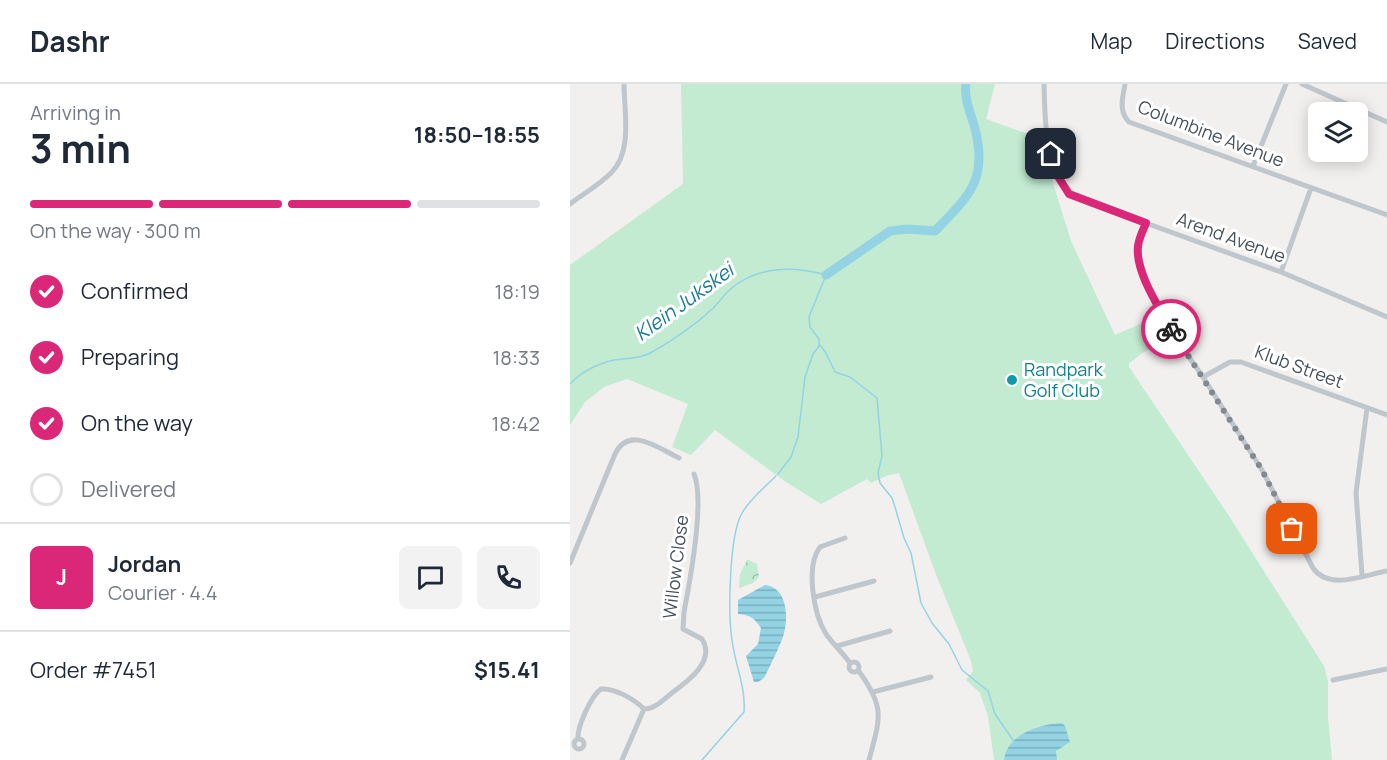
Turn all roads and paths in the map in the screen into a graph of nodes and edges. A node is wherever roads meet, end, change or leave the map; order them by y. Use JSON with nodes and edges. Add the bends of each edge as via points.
{"nodes":[{"id":1,"x":624,"y":84,"type":"edge"},
{"id":2,"x":1044,"y":84,"type":"edge"},
{"id":3,"x":1125,"y":84,"type":"edge"},
{"id":4,"x":1286,"y":84,"type":"edge"},
{"id":5,"x":1302,"y":84,"type":"edge"},
{"id":6,"x":1387,"y":122,"type":"edge"},
{"id":7,"x":1253,"y":166,"type":"junction"},
{"id":8,"x":1311,"y":188,"type":"junction"},
{"id":9,"x":570,"y":204,"type":"edge"},
{"id":10,"x":1387,"y":215,"type":"edge"},
{"id":11,"x":1146,"y":223,"type":"junction"},
{"id":12,"x":1281,"y":272,"type":"junction"},
{"id":13,"x":1387,"y":317,"type":"edge"},
{"id":14,"x":1203,"y":377,"type":"junction"},
{"id":15,"x":1367,"y":408,"type":"junction"},
{"id":16,"x":1387,"y":415,"type":"edge"},
{"id":17,"x":679,"y":458,"type":"dead end"},
{"id":18,"x":694,"y":474,"type":"dead end"},
{"id":19,"x":845,"y":538,"type":"dead end"},
{"id":20,"x":573,"y":547,"type":"edge"},
{"id":21,"x":570,"y":563,"type":"edge"},
{"id":22,"x":1387,"y":571,"type":"edge"},
{"id":23,"x":1362,"y":575,"type":"junction"},
{"id":24,"x":874,"y":581,"type":"dead end"},
{"id":25,"x":814,"y":597,"type":"junction"},
{"id":26,"x":890,"y":631,"type":"dead end"},
{"id":27,"x":837,"y":646,"type":"junction"},
{"id":28,"x":1387,"y":669,"type":"edge"},
{"id":29,"x":931,"y":676,"type":"dead end"},
{"id":30,"x":1333,"y":680,"type":"dead end"},
{"id":31,"x":873,"y":692,"type":"junction"},
{"id":32,"x":644,"y":709,"type":"junction"},
{"id":33,"x":578,"y":739,"type":"dead end"},
{"id":34,"x":622,"y":760,"type":"edge"},
{"id":35,"x":869,"y":760,"type":"edge"}],
"edges":[{"from":1,"to":9,"type":"street","via":[[622,156],[610,174]]},
{"from":2,"to":11,"type":"street","name":"Arend Avenue","via":[[1046,131],[1063,186],[1074,197]]},
{"from":3,"to":7,"type":"street","name":"Columbine Avenue","via":[[1122,105],[1129,122]]},
{"from":4,"to":7,"type":"street"},
{"from":5,"to":6,"type":"street"},
{"from":7,"to":8,"type":"street","name":"Columbine Avenue"},
{"from":8,"to":10,"type":"street","name":"Columbine Avenue"},
{"from":8,"to":12,"type":"street"},
{"from":11,"to":12,"type":"street","name":"Arend Avenue"},
{"from":11,"to":14,"type":"street","via":[[1138,246],[1146,281],[1177,340]]},
{"from":12,"to":13,"type":"street","name":"Arend Avenue"},
{"from":14,"to":15,"type":"street","name":"Klub Street","via":[[1235,361]]},
{"from":14,"to":23,"type":"street","via":[[1262,470],[1313,568],[1326,579]]},
{"from":15,"to":16,"type":"street","name":"Klub Street"},
{"from":15,"to":23,"type":"street","via":[[1356,493]]},
{"from":17,"to":20,"type":"street","via":[[642,440],[626,441],[618,449]]},
{"from":18,"to":32,"type":"street","name":"Willow Close","via":[[698,508],[683,629],[702,639],[706,652],[690,679],[655,706]]},
{"from":19,"to":25,"type":"street","via":[[825,544],[817,552],[811,577]]},
{"from":20,"to":21,"type":"street"},
{"from":22,"to":23,"type":"street"},
{"from":24,"to":25,"type":"street"},
{"from":25,"to":27,"type":"street","via":[[825,632]]},
{"from":26,"to":27,"type":"street"},
{"from":27,"to":31,"type":"street","via":[[850,663],[850,671],[858,670]]},
{"from":28,"to":30,"type":"street"},
{"from":29,"to":31,"type":"street"},
{"from":31,"to":35,"type":"street","via":[[879,721]]},
{"from":32,"to":33,"type":"street","via":[[635,700],[601,689],[592,698]]},
{"from":32,"to":34,"type":"street"}]}
